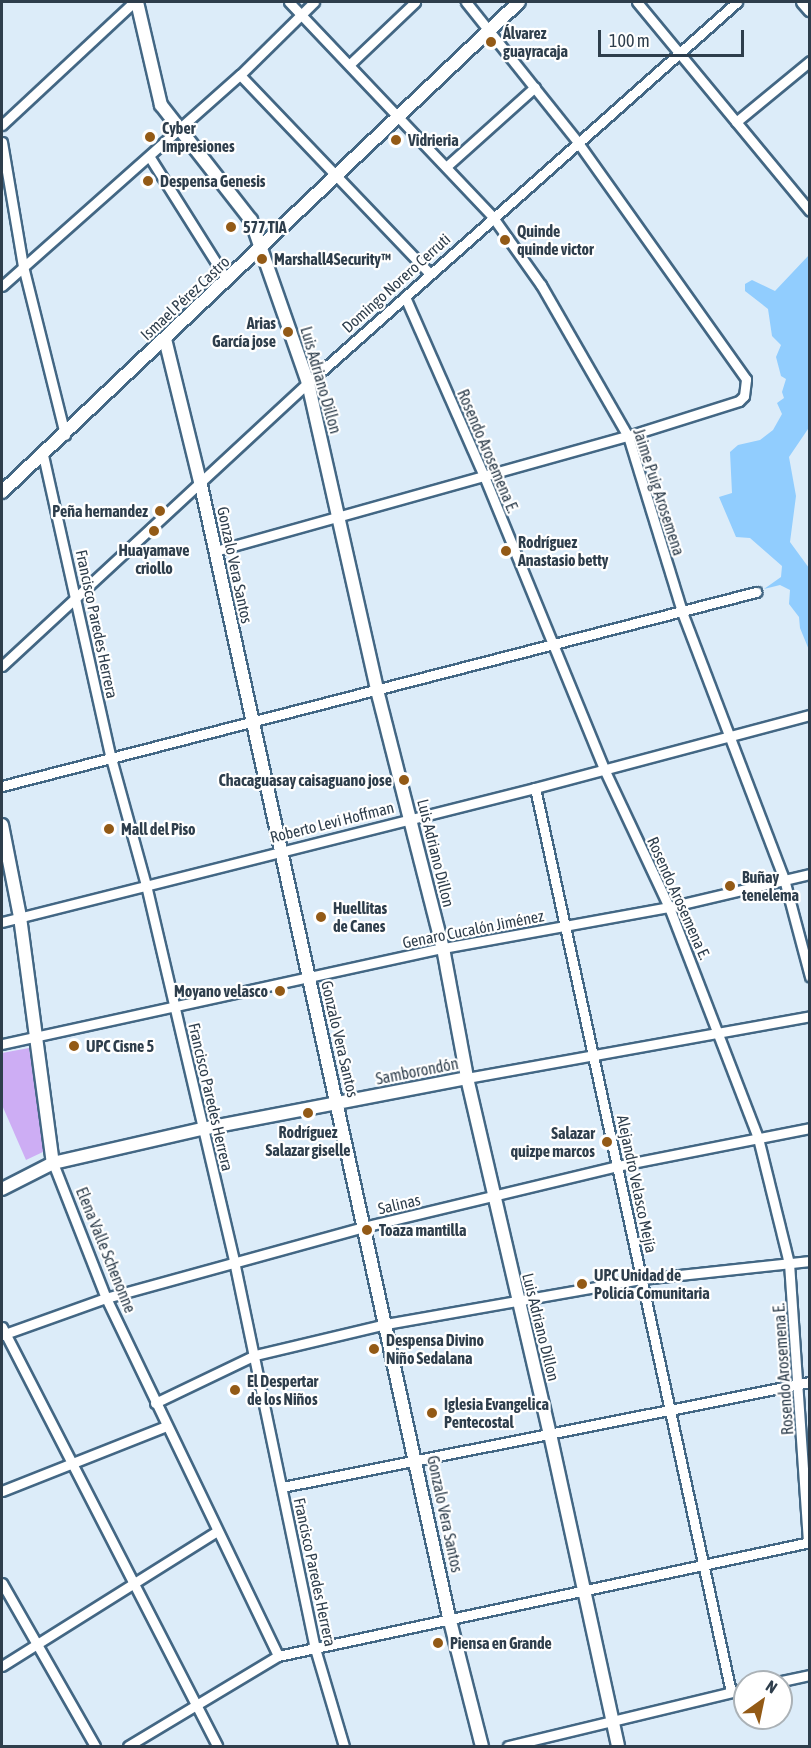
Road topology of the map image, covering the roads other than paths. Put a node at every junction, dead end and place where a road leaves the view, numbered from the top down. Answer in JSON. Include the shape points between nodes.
{"nodes":[{"id":1,"x":135,"y":2,"type":"edge"},
{"id":2,"x":289,"y":2,"type":"edge"},
{"id":3,"x":314,"y":2,"type":"edge"},
{"id":4,"x":415,"y":2,"type":"edge"},
{"id":5,"x":466,"y":2,"type":"edge"},
{"id":6,"x":519,"y":2,"type":"edge"},
{"id":7,"x":637,"y":2,"type":"edge"},
{"id":8,"x":737,"y":2,"type":"edge"},
{"id":9,"x":803,"y":2,"type":"edge"},
{"id":10,"x":810,"y":10,"type":"edge"},
{"id":11,"x":301,"y":14,"type":"junction"},
{"id":12,"x":488,"y":30,"type":"junction"},
{"id":13,"x":679,"y":52,"type":"junction"},
{"id":14,"x":810,"y":61,"type":"edge"},
{"id":15,"x":350,"y":64,"type":"junction"},
{"id":16,"x":240,"y":75,"type":"junction"},
{"id":17,"x":535,"y":87,"type":"junction"},
{"id":18,"x":401,"y":116,"type":"junction"},
{"id":19,"x":736,"y":122,"type":"junction"},
{"id":20,"x":2,"y":125,"type":"edge"},
{"id":21,"x":179,"y":129,"type":"junction"},
{"id":22,"x":576,"y":141,"type":"junction"},
{"id":23,"x":2,"y":142,"type":"edge"},
{"id":24,"x":149,"y":156,"type":"junction"},
{"id":25,"x":447,"y":166,"type":"junction"},
{"id":26,"x":336,"y":177,"type":"junction"},
{"id":27,"x":810,"y":211,"type":"edge"},
{"id":28,"x":492,"y":216,"type":"junction"},
{"id":29,"x":263,"y":247,"type":"junction"},
{"id":30,"x":23,"y":266,"type":"junction"},
{"id":31,"x":429,"y":273,"type":"junction"},
{"id":32,"x":227,"y":280,"type":"junction"},
{"id":33,"x":2,"y":286,"type":"edge"},
{"id":34,"x":405,"y":297,"type":"junction"},
{"id":35,"x":165,"y":339,"type":"junction"},
{"id":36,"x":308,"y":383,"type":"junction"},
{"id":37,"x":65,"y":435,"type":"junction"},
{"id":38,"x":628,"y":436,"type":"junction"},
{"id":39,"x":43,"y":455,"type":"junction"},
{"id":40,"x":484,"y":476,"type":"junction"},
{"id":41,"x":200,"y":481,"type":"junction"},
{"id":42,"x":2,"y":492,"type":"edge"},
{"id":43,"x":340,"y":516,"type":"junction"},
{"id":44,"x":215,"y":551,"type":"junction"},
{"id":45,"x":756,"y":591,"type":"dead end"},
{"id":46,"x":77,"y":598,"type":"junction"},
{"id":47,"x":682,"y":612,"type":"junction"},
{"id":48,"x":552,"y":645,"type":"junction"},
{"id":49,"x":2,"y":666,"type":"edge"},
{"id":50,"x":377,"y":690,"type":"junction"},
{"id":51,"x":810,"y":715,"type":"edge"},
{"id":52,"x":250,"y":723,"type":"junction"},
{"id":53,"x":728,"y":735,"type":"junction"},
{"id":54,"x":111,"y":758,"type":"junction"},
{"id":55,"x":604,"y":769,"type":"junction"},
{"id":56,"x":2,"y":786,"type":"edge"},
{"id":57,"x":536,"y":788,"type":"junction"},
{"id":58,"x":410,"y":818,"type":"junction"},
{"id":59,"x":2,"y":825,"type":"edge"},
{"id":60,"x":282,"y":850,"type":"junction"},
{"id":61,"x":810,"y":874,"type":"edge"},
{"id":62,"x":784,"y":879,"type":"junction"},
{"id":63,"x":146,"y":885,"type":"junction"},
{"id":64,"x":669,"y":907,"type":"junction"},
{"id":65,"x":20,"y":917,"type":"junction"},
{"id":66,"x":2,"y":922,"type":"edge"},
{"id":67,"x":567,"y":926,"type":"junction"},
{"id":68,"x":442,"y":948,"type":"junction"},
{"id":69,"x":810,"y":977,"type":"edge"},
{"id":70,"x":310,"y":979,"type":"junction"},
{"id":71,"x":174,"y":1004,"type":"junction"},
{"id":72,"x":810,"y":1016,"type":"edge"},
{"id":73,"x":719,"y":1031,"type":"junction"},
{"id":74,"x":36,"y":1037,"type":"junction"},
{"id":75,"x":2,"y":1044,"type":"edge"},
{"id":76,"x":594,"y":1057,"type":"junction"},
{"id":77,"x":466,"y":1078,"type":"junction"},
{"id":78,"x":338,"y":1104,"type":"junction"},
{"id":79,"x":810,"y":1128,"type":"edge"},
{"id":80,"x":202,"y":1129,"type":"junction"},
{"id":81,"x":758,"y":1138,"type":"junction"},
{"id":82,"x":53,"y":1163,"type":"junction"},
{"id":83,"x":617,"y":1166,"type":"junction"},
{"id":84,"x":2,"y":1190,"type":"edge"},
{"id":85,"x":493,"y":1197,"type":"junction"},
{"id":86,"x":363,"y":1227,"type":"junction"},
{"id":87,"x":234,"y":1261,"type":"junction"},
{"id":88,"x":810,"y":1261,"type":"edge"},
{"id":89,"x":789,"y":1263,"type":"junction"},
{"id":90,"x":642,"y":1279,"type":"junction"},
{"id":91,"x":106,"y":1298,"type":"junction"},
{"id":92,"x":518,"y":1301,"type":"junction"},
{"id":93,"x":386,"y":1324,"type":"junction"},
{"id":94,"x":3,"y":1332,"type":"edge"},
{"id":95,"x":255,"y":1355,"type":"junction"},
{"id":96,"x":805,"y":1383,"type":"edge"},
{"id":97,"x":155,"y":1403,"type":"junction"},
{"id":98,"x":669,"y":1410,"type":"junction"},
{"id":99,"x":166,"y":1426,"type":"junction"},
{"id":100,"x":550,"y":1434,"type":"junction"},
{"id":101,"x":417,"y":1460,"type":"junction"},
{"id":102,"x":72,"y":1464,"type":"junction"},
{"id":103,"x":282,"y":1487,"type":"junction"},
{"id":104,"x":2,"y":1491,"type":"edge"},
{"id":105,"x":217,"y":1531,"type":"junction"},
{"id":106,"x":809,"y":1542,"type":"edge"},
{"id":107,"x":702,"y":1565,"type":"junction"},
{"id":108,"x":2,"y":1583,"type":"edge"},
{"id":109,"x":132,"y":1586,"type":"junction"},
{"id":110,"x":586,"y":1590,"type":"junction"},
{"id":111,"x":449,"y":1617,"type":"junction"},
{"id":112,"x":38,"y":1643,"type":"junction"},
{"id":113,"x":314,"y":1645,"type":"junction"},
{"id":114,"x":279,"y":1656,"type":"junction"},
{"id":115,"x":2,"y":1666,"type":"edge"},
{"id":116,"x":810,"y":1675,"type":"edge"},
{"id":117,"x":793,"y":1679,"type":"edge"},
{"id":118,"x":731,"y":1692,"type":"joint"},
{"id":119,"x":197,"y":1704,"type":"junction"},
{"id":120,"x":611,"y":1718,"type":"junction"},
{"id":121,"x":95,"y":1746,"type":"edge"},
{"id":122,"x":128,"y":1746,"type":"edge"},
{"id":123,"x":217,"y":1746,"type":"edge"},
{"id":124,"x":344,"y":1746,"type":"edge"},
{"id":125,"x":482,"y":1746,"type":"edge"},
{"id":126,"x":508,"y":1746,"type":"edge"},
{"id":127,"x":618,"y":1746,"type":"edge"}],
"edges":[{"from":1,"to":20,"type":"street"},
{"from":1,"to":21,"type":"street","name":"Luis Adriano Dillon","via":[[161,105]]},
{"from":2,"to":11,"type":"street","name":"Jaime Puig Arosemena"},
{"from":3,"to":11,"type":"street"},
{"from":4,"to":15,"type":"street"},
{"from":5,"to":12,"type":"street"},
{"from":6,"to":12,"type":"street","name":"Ismael Pérez Castro"},
{"from":7,"to":13,"type":"street"},
{"from":8,"to":13,"type":"street","name":"Domingo Norero Cerruti"},
{"from":9,"to":10,"type":"street"},
{"from":11,"to":15,"type":"street","name":"Jaime Puig Arosemena"},
{"from":11,"to":16,"type":"street"},
{"from":12,"to":17,"type":"street"},
{"from":12,"to":18,"type":"street","name":"Ismael Pérez Castro"},
{"from":13,"to":19,"type":"street"},
{"from":13,"to":22,"type":"street","name":"Domingo Norero Cerruti"},
{"from":14,"to":19,"type":"street"},
{"from":15,"to":18,"type":"street","name":"Jaime Puig Arosemena"},
{"from":16,"to":21,"type":"street"},
{"from":16,"to":26,"type":"street"},
{"from":17,"to":22,"type":"street"},
{"from":17,"to":25,"type":"street"},
{"from":18,"to":25,"type":"street","name":"Jaime Puig Arosemena"},
{"from":18,"to":26,"type":"street","name":"Ismael Pérez Castro"},
{"from":19,"to":27,"type":"street"},
{"from":21,"to":24,"type":"street"},
{"from":21,"to":29,"type":"street","name":"Luis Adriano Dillon","via":[[227,186],[251,220]]},
{"from":22,"to":28,"type":"street","name":"Domingo Norero Cerruti"},
{"from":22,"to":38,"type":"street","via":[[746,379],[747,388],[739,401]]},
{"from":23,"to":30,"type":"street"},
{"from":24,"to":30,"type":"street"},
{"from":24,"to":32,"type":"street"},
{"from":25,"to":28,"type":"street","name":"Jaime Puig Arosemena"},
{"from":26,"to":29,"type":"street","name":"Ismael Pérez Castro"},
{"from":26,"to":31,"type":"street"},
{"from":28,"to":31,"type":"street","name":"Domingo Norero Cerruti"},
{"from":28,"to":38,"type":"street","name":"Jaime Puig Arosemena","via":[[541,285]]},
{"from":29,"to":32,"type":"street","name":"Ismael Pérez Castro"},
{"from":29,"to":36,"type":"street","name":"Luis Adriano Dillon"},
{"from":30,"to":33,"type":"street"},
{"from":30,"to":37,"type":"street"},
{"from":31,"to":34,"type":"street","name":"Domingo Norero Cerruti"},
{"from":32,"to":35,"type":"street","name":"Ismael Pérez Castro"},
{"from":34,"to":36,"type":"street","name":"Domingo Norero Cerruti"},
{"from":34,"to":40,"type":"street","name":"Rosendo Arosemena E."},
{"from":35,"to":37,"type":"street","name":"Ismael Pérez Castro"},
{"from":35,"to":41,"type":"street","name":"Gonzalo Vera Santos"},
{"from":36,"to":41,"type":"street","name":"Domingo Norero Cerruti"},
{"from":36,"to":43,"type":"street","name":"Luis Adriano Dillon"},
{"from":37,"to":39,"type":"street","name":"Ismael Pérez Castro"},
{"from":38,"to":40,"type":"street"},
{"from":38,"to":47,"type":"street","name":"Jaime Puig Arosemena"},
{"from":39,"to":42,"type":"street","name":"Ismael Pérez Castro"},
{"from":39,"to":46,"type":"street","name":"Francisco Paredes Herrera"},
{"from":40,"to":43,"type":"street"},
{"from":40,"to":48,"type":"street","name":"Rosendo Arosemena E."},
{"from":41,"to":44,"type":"street","name":"Gonzalo Vera Santos"},
{"from":41,"to":46,"type":"street","name":"Domingo Norero Cerruti"},
{"from":43,"to":44,"type":"street"},
{"from":43,"to":50,"type":"street","name":"Luis Adriano Dillon"},
{"from":44,"to":52,"type":"street","name":"Gonzalo Vera Santos"},
{"from":45,"to":47,"type":"street"},
{"from":46,"to":49,"type":"street","name":"Domingo Norero Cerruti"},
{"from":46,"to":54,"type":"street","name":"Francisco Paredes Herrera"},
{"from":47,"to":48,"type":"street"},
{"from":47,"to":53,"type":"street","name":"Jaime Puig Arosemena"},
{"from":48,"to":50,"type":"street"},
{"from":48,"to":55,"type":"street","name":"Rosendo Arosemena E."},
{"from":50,"to":52,"type":"street"},
{"from":50,"to":58,"type":"street","name":"Luis Adriano Dillon"},
{"from":51,"to":53,"type":"street","name":"Roberto Levi Hoffman"},
{"from":52,"to":54,"type":"street"},
{"from":52,"to":60,"type":"street","name":"Gonzalo Vera Santos"},
{"from":53,"to":55,"type":"street","name":"Roberto Levi Hoffman"},
{"from":53,"to":62,"type":"street","name":"Jaime Puig Arosemena"},
{"from":54,"to":56,"type":"street"},
{"from":54,"to":63,"type":"street","name":"Francisco Paredes Herrera"},
{"from":55,"to":57,"type":"street","name":"Roberto Levi Hoffman"},
{"from":55,"to":64,"type":"street","name":"Rosendo Arosemena E."},
{"from":57,"to":58,"type":"street","name":"Roberto Levi Hoffman"},
{"from":57,"to":67,"type":"street","name":"Alejandro Velasco Mejía"},
{"from":58,"to":60,"type":"street","name":"Roberto Levi Hoffman"},
{"from":58,"to":68,"type":"street","name":"Luis Adriano Dillon"},
{"from":59,"to":65,"type":"street","name":"Elena Valle Schenonne"},
{"from":60,"to":63,"type":"street","name":"Roberto Levi Hoffman"},
{"from":60,"to":70,"type":"street","name":"Gonzalo Vera Santos"},
{"from":61,"to":62,"type":"street","name":"Genaro Cucalón Jiménez"},
{"from":62,"to":64,"type":"street","name":"Genaro Cucalón Jiménez"},
{"from":62,"to":69,"type":"street","name":"Jaime Puig Arosemena"},
{"from":63,"to":65,"type":"street","name":"Roberto Levi Hoffman"},
{"from":63,"to":71,"type":"street","name":"Francisco Paredes Herrera"},
{"from":64,"to":67,"type":"street","name":"Genaro Cucalón Jiménez"},
{"from":64,"to":73,"type":"street","name":"Rosendo Arosemena E."},
{"from":65,"to":66,"type":"street","name":"Roberto Levi Hoffman"},
{"from":65,"to":74,"type":"street","name":"Elena Valle Schenonne"},
{"from":67,"to":68,"type":"street","name":"Genaro Cucalón Jiménez"},
{"from":67,"to":76,"type":"street","name":"Alejandro Velasco Mejía"},
{"from":68,"to":70,"type":"street","name":"Genaro Cucalón Jiménez"},
{"from":68,"to":77,"type":"street","name":"Luis Adriano Dillon"},
{"from":70,"to":71,"type":"street","name":"Genaro Cucalón Jiménez"},
{"from":70,"to":78,"type":"street","name":"Gonzalo Vera Santos"},
{"from":71,"to":74,"type":"street","name":"Genaro Cucalón Jiménez"},
{"from":71,"to":80,"type":"street","name":"Francisco Paredes Herrera"},
{"from":72,"to":73,"type":"street","name":"Samborondón"},
{"from":73,"to":76,"type":"street","name":"Samborondón"},
{"from":73,"to":81,"type":"street","name":"Rosendo Arosemena E."},
{"from":74,"to":75,"type":"street","name":"Genaro Cucalón Jiménez"},
{"from":74,"to":82,"type":"street","name":"Elena Valle Schenonne"},
{"from":76,"to":77,"type":"street","name":"Samborondón"},
{"from":76,"to":83,"type":"street","name":"Alejandro Velasco Mejía"},
{"from":77,"to":78,"type":"street","name":"Samborondón"},
{"from":77,"to":85,"type":"street","name":"Luis Adriano Dillon"},
{"from":78,"to":80,"type":"street","name":"Samborondón"},
{"from":78,"to":86,"type":"street","name":"Gonzalo Vera Santos"},
{"from":79,"to":81,"type":"street","name":"Salinas"},
{"from":80,"to":82,"type":"street","name":"Samborondón"},
{"from":80,"to":87,"type":"street","name":"Francisco Paredes Herrera"},
{"from":81,"to":83,"type":"street","name":"Salinas"},
{"from":81,"to":89,"type":"street","name":"Rosendo Arosemena E."},
{"from":82,"to":84,"type":"street","name":"Samborondón"},
{"from":82,"to":91,"type":"street","name":"Elena Valle Schenonne"},
{"from":83,"to":85,"type":"street","name":"Salinas"},
{"from":83,"to":90,"type":"street","name":"Alejandro Velasco Mejía"},
{"from":85,"to":86,"type":"street","name":"Salinas"},
{"from":85,"to":92,"type":"street","name":"Luis Adriano Dillon"},
{"from":86,"to":87,"type":"street","name":"Salinas"},
{"from":86,"to":93,"type":"street","name":"Gonzalo Vera Santos"},
{"from":87,"to":91,"type":"street","name":"Salinas"},
{"from":87,"to":95,"type":"street","name":"Francisco Paredes Herrera"},
{"from":88,"to":89,"type":"street"},
{"from":89,"to":90,"type":"street"},
{"from":89,"to":96,"type":"street","name":"Rosendo Arosemena E."},
{"from":90,"to":92,"type":"street"},
{"from":90,"to":98,"type":"street","name":"Alejandro Velasco Mejía"},
{"from":91,"to":94,"type":"street","name":"Salinas"},
{"from":91,"to":97,"type":"street","name":"Elena Valle Schenonne"},
{"from":92,"to":93,"type":"street"},
{"from":92,"to":100,"type":"street","name":"Luis Adriano Dillon"},
{"from":93,"to":95,"type":"street"},
{"from":93,"to":101,"type":"street","name":"Gonzalo Vera Santos"},
{"from":94,"to":102,"type":"street"},
{"from":95,"to":97,"type":"street"},
{"from":95,"to":103,"type":"street","name":"Francisco Paredes Herrera"},
{"from":96,"to":98,"type":"street"},
{"from":96,"to":106,"type":"street","name":"Rosendo Arosemena E."},
{"from":97,"to":99,"type":"street","name":"Elena Valle Schenonne"},
{"from":98,"to":100,"type":"street"},
{"from":98,"to":107,"type":"street","name":"Alejandro Velasco Mejía"},
{"from":99,"to":102,"type":"street"},
{"from":99,"to":105,"type":"street","name":"Elena Valle Schenonne"},
{"from":100,"to":101,"type":"street"},
{"from":100,"to":110,"type":"street","name":"Luis Adriano Dillon"},
{"from":101,"to":103,"type":"street"},
{"from":101,"to":111,"type":"street","name":"Gonzalo Vera Santos"},
{"from":102,"to":104,"type":"street"},
{"from":102,"to":109,"type":"street"},
{"from":103,"to":113,"type":"street","name":"Francisco Paredes Herrera"},
{"from":105,"to":109,"type":"street"},
{"from":105,"to":114,"type":"street","name":"Elena Valle Schenonne"},
{"from":106,"to":107,"type":"street"},
{"from":107,"to":110,"type":"street"},
{"from":107,"to":118,"type":"street","name":"Alejandro Velasco Mejía"},
{"from":108,"to":112,"type":"street"},
{"from":109,"to":112,"type":"street"},
{"from":109,"to":119,"type":"street"},
{"from":110,"to":111,"type":"street"},
{"from":110,"to":120,"type":"street","name":"Luis Adriano Dillon"},
{"from":111,"to":113,"type":"street"},
{"from":111,"to":125,"type":"street","name":"Gonzalo Vera Santos"},
{"from":112,"to":115,"type":"street"},
{"from":112,"to":121,"type":"street"},
{"from":113,"to":114,"type":"street"},
{"from":113,"to":124,"type":"street","name":"Francisco Paredes Herrera"},
{"from":114,"to":119,"type":"street"},
{"from":116,"to":117,"type":"street"},
{"from":118,"to":120,"type":"street"},
{"from":119,"to":122,"type":"street"},
{"from":119,"to":123,"type":"street"},
{"from":120,"to":126,"type":"street"},
{"from":120,"to":127,"type":"street","name":"Luis Adriano Dillon"}]}
